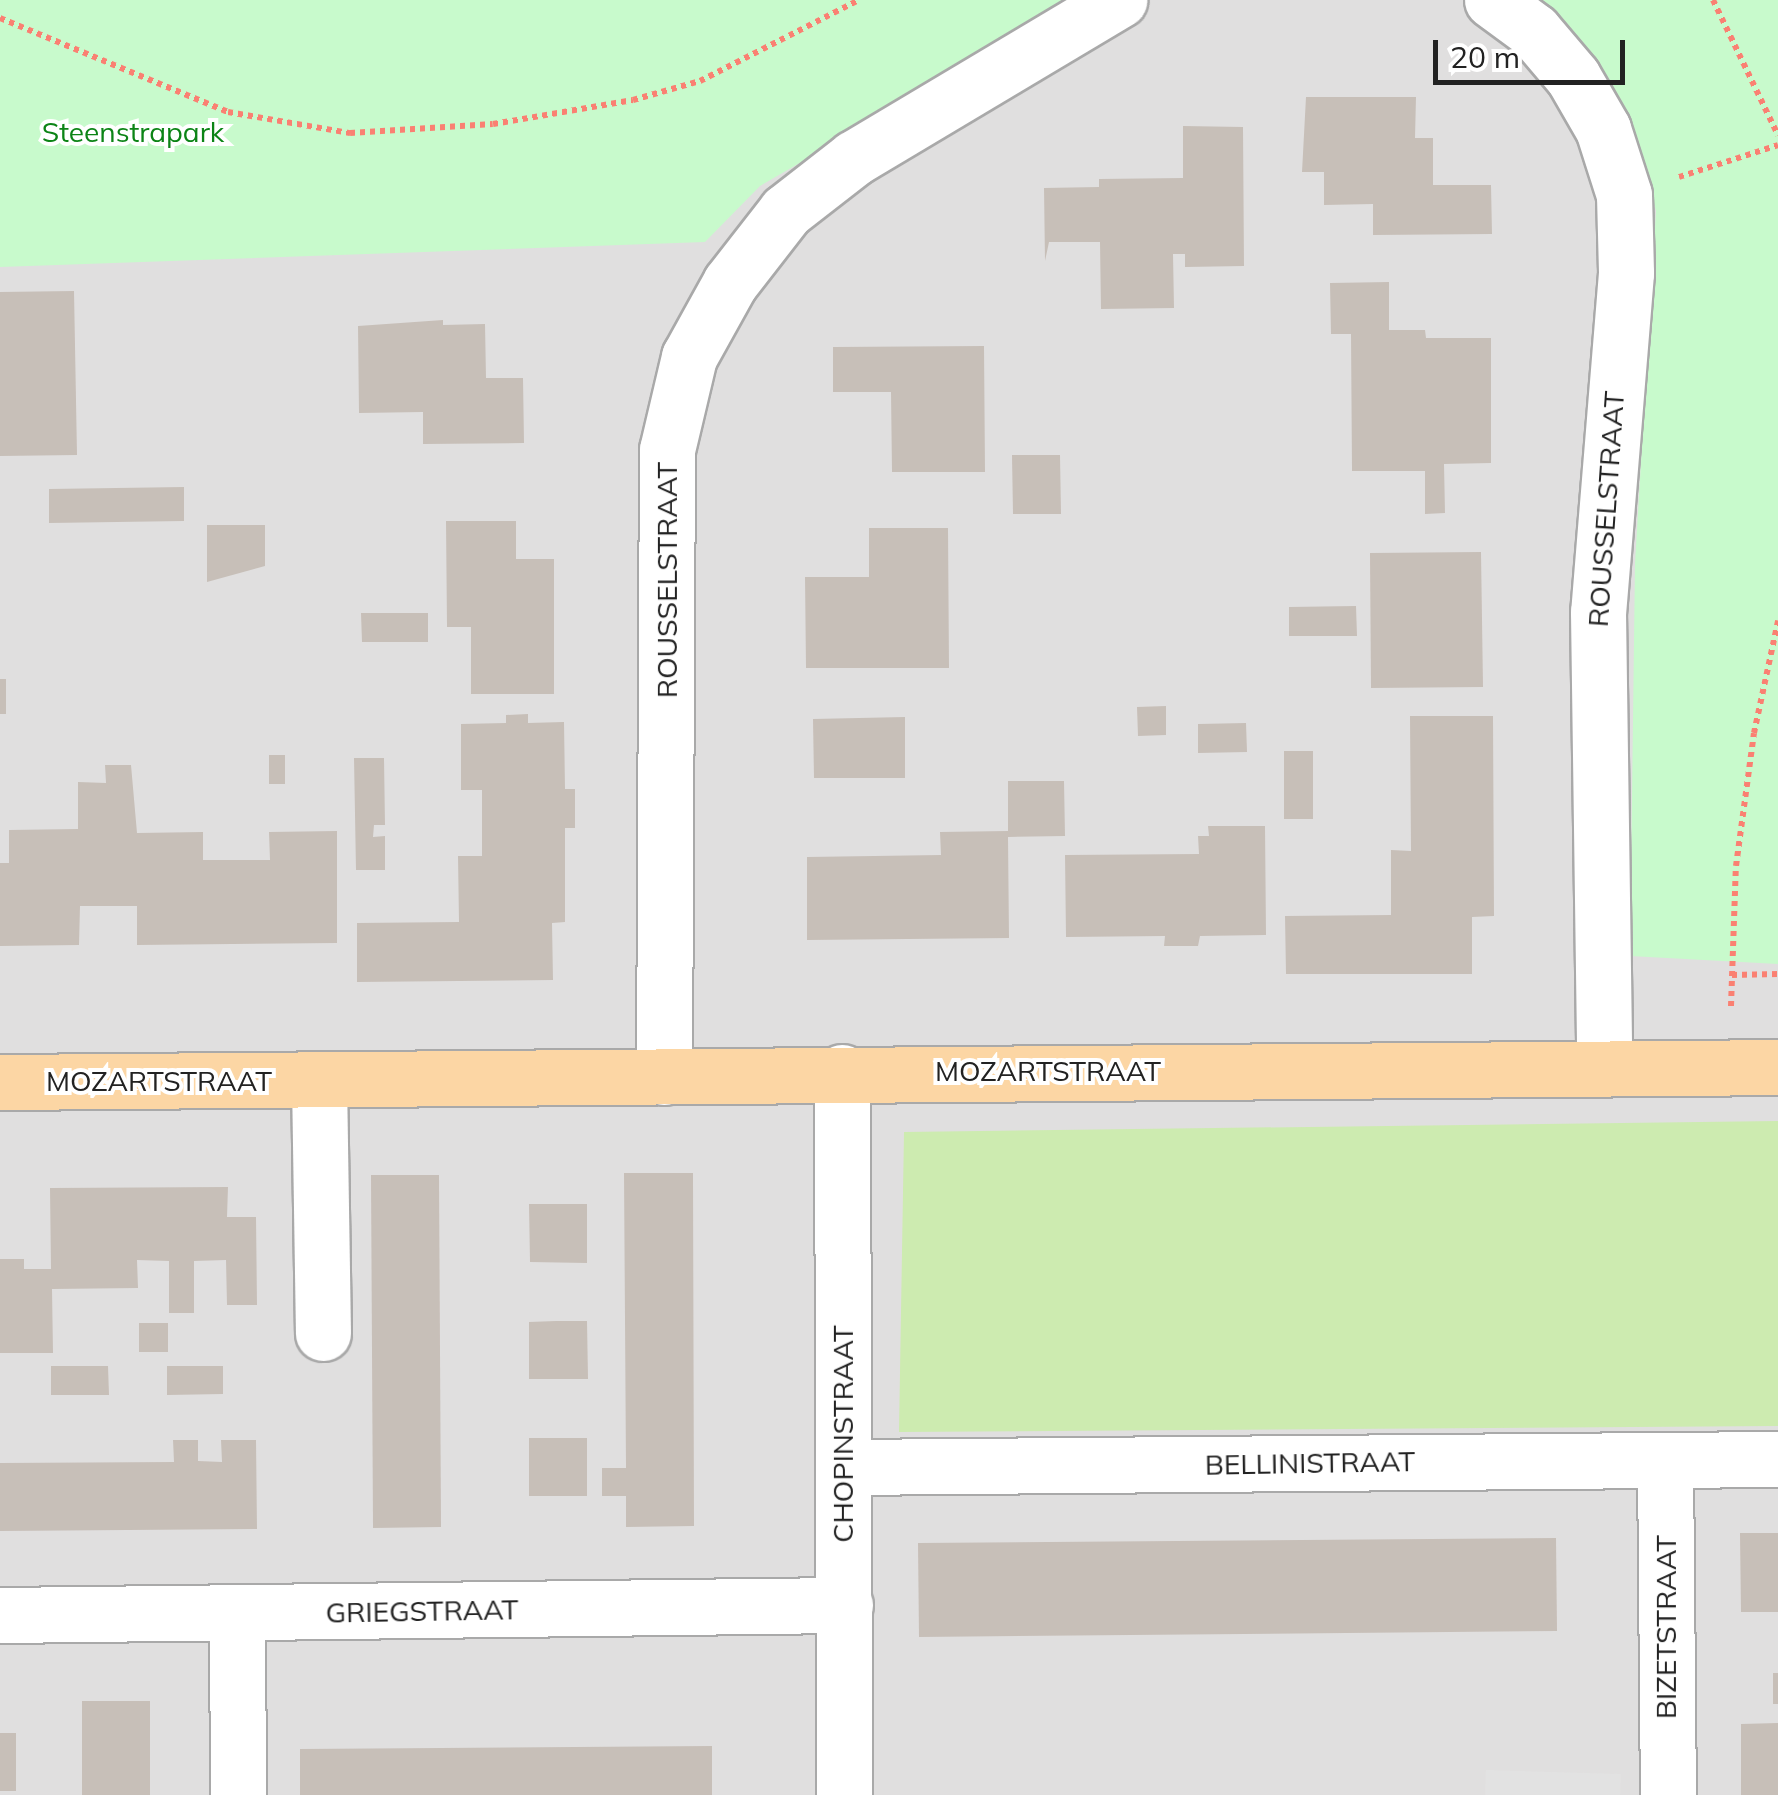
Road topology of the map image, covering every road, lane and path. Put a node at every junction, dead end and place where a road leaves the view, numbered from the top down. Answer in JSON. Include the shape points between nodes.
{"nodes":[{"id":1,"x":860,"y":0,"type":"edge"},
{"id":2,"x":1119,"y":0,"type":"edge"},
{"id":3,"x":1492,"y":0,"type":"edge"},
{"id":4,"x":1713,"y":0,"type":"edge"},
{"id":5,"x":0,"y":18,"type":"edge"},
{"id":6,"x":1778,"y":135,"type":"edge"},
{"id":7,"x":1778,"y":145,"type":"edge"},
{"id":8,"x":1624,"y":196,"type":"junction"},
{"id":9,"x":1778,"y":621,"type":"edge"},
{"id":10,"x":1778,"y":974,"type":"edge"},
{"id":11,"x":1604,"y":1066,"type":"junction"},
{"id":12,"x":1778,"y":1067,"type":"edge"},
{"id":13,"x":842,"y":1072,"type":"junction"},
{"id":14,"x":664,"y":1076,"type":"junction"},
{"id":15,"x":318,"y":1080,"type":"junction"},
{"id":16,"x":0,"y":1082,"type":"edge"},
{"id":17,"x":322,"y":1333,"type":"dead end"},
{"id":18,"x":1778,"y":1459,"type":"edge"},
{"id":19,"x":1665,"y":1460,"type":"junction"},
{"id":20,"x":843,"y":1468,"type":"junction"},
{"id":21,"x":845,"y":1605,"type":"junction"},
{"id":22,"x":236,"y":1612,"type":"junction"},
{"id":23,"x":0,"y":1615,"type":"edge"},
{"id":24,"x":238,"y":1795,"type":"edge"},
{"id":25,"x":844,"y":1795,"type":"edge"},
{"id":26,"x":1668,"y":1795,"type":"edge"}],
"edges":[{"from":1,"to":5,"type":"path","via":[[700,82],[633,100],[493,124],[350,133],[228,112]]},
{"from":2,"to":14,"type":"street","name":"ROUSSELSTRAAT","via":[[854,158],[786,211],[730,283],[689,357],[667,450]]},
{"from":3,"to":8,"type":"street","name":"ROUSSELSTRAAT","via":[[1534,31],[1573,77],[1603,129]]},
{"from":4,"to":6,"type":"path"},
{"from":7,"to":8,"type":"path"},
{"from":8,"to":11,"type":"street","name":"ROUSSELSTRAAT","via":[[1626,273],[1598,612]]},
{"from":9,"to":10,"type":"path","via":[[1751,752],[1732,975]]},
{"from":11,"to":12,"type":"main road","name":"MOZARTSTRAAT"},
{"from":11,"to":13,"type":"main road","name":"MOZARTSTRAAT"},
{"from":13,"to":14,"type":"main road","name":"MOZARTSTRAAT"},
{"from":13,"to":20,"type":"street","name":"CHOPINSTRAAT"},
{"from":14,"to":15,"type":"main road","name":"MOZARTSTRAAT"},
{"from":15,"to":16,"type":"main road","name":"MOZARTSTRAAT"},
{"from":15,"to":17,"type":"street"},
{"from":18,"to":19,"type":"street","name":"BELLINISTRAAT"},
{"from":19,"to":20,"type":"street","name":"BELLINISTRAAT"},
{"from":19,"to":26,"type":"street","name":"BIZETSTRAAT"},
{"from":20,"to":21,"type":"street","name":"CHOPINSTRAAT"},
{"from":21,"to":22,"type":"street","name":"GRIEGSTRAAT"},
{"from":21,"to":25,"type":"street","name":"CHOPINSTRAAT"},
{"from":22,"to":23,"type":"street","name":"GRIEGSTRAAT"},
{"from":22,"to":24,"type":"street"}]}
